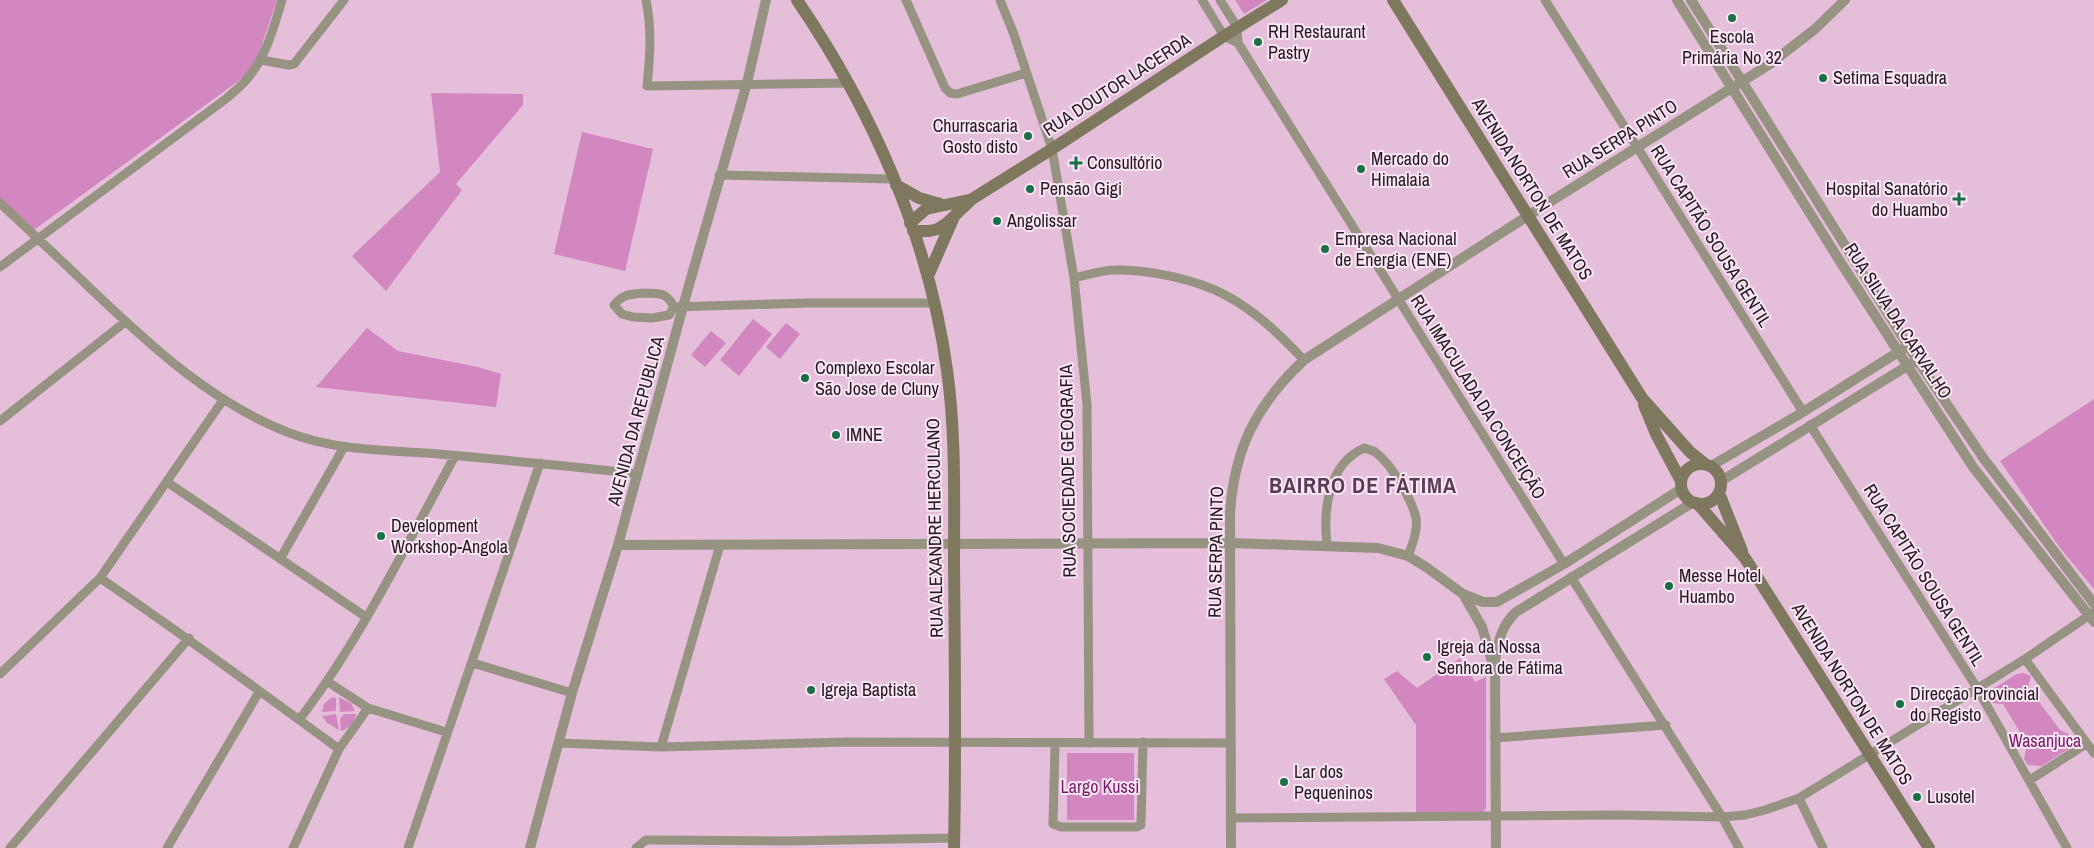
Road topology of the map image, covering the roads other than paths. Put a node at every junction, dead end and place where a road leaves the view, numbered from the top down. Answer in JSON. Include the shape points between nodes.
{"nodes":[{"id":1,"x":282,"y":0,"type":"edge"},
{"id":2,"x":344,"y":0,"type":"edge"},
{"id":3,"x":646,"y":0,"type":"edge"},
{"id":4,"x":766,"y":0,"type":"edge"},
{"id":5,"x":797,"y":0,"type":"edge"},
{"id":6,"x":906,"y":0,"type":"edge"},
{"id":7,"x":1000,"y":0,"type":"edge"},
{"id":8,"x":1202,"y":0,"type":"edge"},
{"id":9,"x":1220,"y":0,"type":"edge"},
{"id":10,"x":1282,"y":0,"type":"edge"},
{"id":11,"x":1393,"y":0,"type":"edge"},
{"id":12,"x":1545,"y":0,"type":"edge"},
{"id":13,"x":1678,"y":0,"type":"edge"},
{"id":14,"x":1690,"y":0,"type":"edge"},
{"id":15,"x":1845,"y":0,"type":"edge"},
{"id":16,"x":1702,"y":18,"type":"junction"},
{"id":17,"x":1692,"y":24,"type":"junction"},
{"id":18,"x":1238,"y":28,"type":"junction"},
{"id":19,"x":1224,"y":36,"type":"junction"},
{"id":20,"x":1238,"y":44,"type":"junction"},
{"id":21,"x":261,"y":60,"type":"junction"},
{"id":22,"x":1026,"y":73,"type":"junction"},
{"id":23,"x":1742,"y":82,"type":"junction"},
{"id":24,"x":848,"y":83,"type":"junction"},
{"id":25,"x":747,"y":84,"type":"junction"},
{"id":26,"x":1732,"y":88,"type":"junction"},
{"id":27,"x":1774,"y":134,"type":"junction"},
{"id":28,"x":1764,"y":140,"type":"junction"},
{"id":29,"x":1637,"y":149,"type":"junction"},
{"id":30,"x":1052,"y":150,"type":"junction"},
{"id":31,"x":719,"y":176,"type":"junction"},
{"id":32,"x":894,"y":182,"type":"junction"},
{"id":33,"x":0,"y":203,"type":"edge"},
{"id":34,"x":1818,"y":203,"type":"junction"},
{"id":35,"x":952,"y":209,"type":"junction"},
{"id":36,"x":1808,"y":209,"type":"junction"},
{"id":37,"x":1529,"y":215,"type":"junction"},
{"id":38,"x":911,"y":227,"type":"junction"},
{"id":39,"x":38,"y":239,"type":"junction"},
{"id":40,"x":0,"y":267,"type":"edge"},
{"id":41,"x":928,"y":276,"type":"junction"},
{"id":42,"x":1074,"y":278,"type":"junction"},
{"id":43,"x":1398,"y":299,"type":"junction"},
{"id":44,"x":934,"y":303,"type":"junction"},
{"id":45,"x":679,"y":307,"type":"junction"},
{"id":46,"x":125,"y":322,"type":"junction"},
{"id":47,"x":1908,"y":346,"type":"junction"},
{"id":48,"x":1898,"y":352,"type":"junction"},
{"id":49,"x":1304,"y":360,"type":"junction"},
{"id":50,"x":1917,"y":360,"type":"junction"},
{"id":51,"x":1907,"y":366,"type":"junction"},
{"id":52,"x":1642,"y":398,"type":"junction"},
{"id":53,"x":223,"y":400,"type":"junction"},
{"id":54,"x":1803,"y":412,"type":"junction"},
{"id":55,"x":0,"y":421,"type":"edge"},
{"id":56,"x":1810,"y":425,"type":"junction"},
{"id":57,"x":344,"y":447,"type":"junction"},
{"id":58,"x":455,"y":456,"type":"junction"},
{"id":59,"x":540,"y":463,"type":"junction"},
{"id":60,"x":1708,"y":465,"type":"junction"},
{"id":61,"x":638,"y":474,"type":"junction"},
{"id":62,"x":167,"y":482,"type":"junction"},
{"id":63,"x":1681,"y":485,"type":"junction"},
{"id":64,"x":1720,"y":487,"type":"junction"},
{"id":65,"x":2012,"y":498,"type":"junction"},
{"id":66,"x":1694,"y":503,"type":"junction"},
{"id":67,"x":2001,"y":505,"type":"junction"},
{"id":68,"x":954,"y":543,"type":"junction"},
{"id":69,"x":1087,"y":543,"type":"junction"},
{"id":70,"x":1230,"y":543,"type":"junction"},
{"id":71,"x":618,"y":545,"type":"junction"},
{"id":72,"x":720,"y":545,"type":"junction"},
{"id":73,"x":1327,"y":546,"type":"junction"},
{"id":74,"x":2053,"y":553,"type":"junction"},
{"id":75,"x":1408,"y":556,"type":"junction"},
{"id":76,"x":1745,"y":558,"type":"junction"},
{"id":77,"x":280,"y":559,"type":"junction"},
{"id":78,"x":2043,"y":559,"type":"junction"},
{"id":79,"x":1564,"y":564,"type":"junction"},
{"id":80,"x":1571,"y":577,"type":"junction"},
{"id":81,"x":100,"y":578,"type":"junction"},
{"id":82,"x":1463,"y":594,"type":"junction"},
{"id":83,"x":2094,"y":604,"type":"edge"},
{"id":84,"x":366,"y":617,"type":"junction"},
{"id":85,"x":2092,"y":617,"type":"edge"},
{"id":86,"x":189,"y":638,"type":"junction"},
{"id":87,"x":2024,"y":660,"type":"junction"},
{"id":88,"x":473,"y":663,"type":"junction"},
{"id":89,"x":1494,"y":672,"type":"junction"},
{"id":90,"x":0,"y":674,"type":"edge"},
{"id":91,"x":328,"y":682,"type":"junction"},
{"id":92,"x":1977,"y":688,"type":"junction"},
{"id":93,"x":259,"y":692,"type":"junction"},
{"id":94,"x":572,"y":693,"type":"junction"},
{"id":95,"x":368,"y":708,"type":"junction"},
{"id":96,"x":299,"y":720,"type":"junction"},
{"id":97,"x":1666,"y":725,"type":"junction"},
{"id":98,"x":446,"y":732,"type":"junction"},
{"id":99,"x":1495,"y":738,"type":"junction"},
{"id":100,"x":956,"y":742,"type":"junction"},
{"id":101,"x":1143,"y":742,"type":"junction"},
{"id":102,"x":558,"y":743,"type":"junction"},
{"id":103,"x":1088,"y":743,"type":"junction"},
{"id":104,"x":1230,"y":743,"type":"junction"},
{"id":105,"x":1055,"y":744,"type":"junction"},
{"id":106,"x":2086,"y":744,"type":"junction"},
{"id":107,"x":661,"y":747,"type":"junction"},
{"id":108,"x":339,"y":749,"type":"junction"},
{"id":109,"x":2094,"y":753,"type":"edge"},
{"id":110,"x":1870,"y":754,"type":"junction"},
{"id":111,"x":2030,"y":780,"type":"junction"},
{"id":112,"x":1799,"y":798,"type":"junction"},
{"id":113,"x":1722,"y":817,"type":"junction"},
{"id":114,"x":1231,"y":818,"type":"junction"},
{"id":115,"x":1496,"y":818,"type":"junction"},
{"id":116,"x":954,"y":843,"type":"edge"},
{"id":117,"x":702,"y":844,"type":"edge"},
{"id":118,"x":784,"y":844,"type":"edge"},
{"id":119,"x":10,"y":848,"type":"edge"},
{"id":120,"x":167,"y":848,"type":"edge"},
{"id":121,"x":293,"y":848,"type":"edge"},
{"id":122,"x":408,"y":848,"type":"edge"},
{"id":123,"x":530,"y":848,"type":"edge"},
{"id":124,"x":636,"y":848,"type":"edge"},
{"id":125,"x":1231,"y":848,"type":"edge"},
{"id":126,"x":1496,"y":848,"type":"edge"},
{"id":127,"x":1738,"y":848,"type":"edge"},
{"id":128,"x":1823,"y":848,"type":"edge"},
{"id":129,"x":1929,"y":848,"type":"edge"},
{"id":130,"x":2067,"y":848,"type":"edge"}],
"edges":[{"from":1,"to":21,"type":"street"},
{"from":2,"to":21,"type":"street","via":[[294,64]]},
{"from":3,"to":25,"type":"street","via":[[650,50],[648,86]]},
{"from":4,"to":25,"type":"street","name":"AVENIDA DA REPUBLICA"},
{"from":5,"to":24,"type":"main road","name":"RUA ALEXANDRE HERCULANO"},
{"from":6,"to":22,"type":"street","via":[[950,93],[957,94]]},
{"from":7,"to":22,"type":"street","name":"RUA SOCIEDADE GEOGRAFIA"},
{"from":8,"to":19,"type":"street","name":"RUA IMACULADA DA CONCEIÇÃO"},
{"from":9,"to":18,"type":"street"},
{"from":10,"to":18,"type":"main road","name":"RUA DOUTOR LACERDA"},
{"from":11,"to":37,"type":"main road","name":"AVENIDA NORTON DE MATOS"},
{"from":12,"to":29,"type":"street","name":"RUA CAPITÃO SOUSA GENTIL"},
{"from":13,"to":17,"type":"street","name":"RUA SILVA DA CARVALHO"},
{"from":14,"to":16,"type":"street","name":"RUA SILVA DA CARVALHO"},
{"from":15,"to":23,"type":"street","name":"RUA SERPA PINTO","via":[[1815,29]]},
{"from":16,"to":17,"type":"street"},
{"from":16,"to":23,"type":"street","name":"RUA SILVA DA CARVALHO"},
{"from":17,"to":26,"type":"street","name":"RUA SILVA DA CARVALHO"},
{"from":18,"to":19,"type":"main road","name":"RUA DOUTOR LACERDA"},
{"from":18,"to":20,"type":"street"},
{"from":19,"to":20,"type":"street","name":"RUA IMACULADA DA CONCEIÇÃO"},
{"from":19,"to":30,"type":"main road","name":"RUA DOUTOR LACERDA"},
{"from":20,"to":43,"type":"street","name":"RUA IMACULADA DA CONCEIÇÃO"},
{"from":21,"to":39,"type":"street","via":[[247,80],[227,98]]},
{"from":22,"to":30,"type":"street","name":"RUA SOCIEDADE GEOGRAFIA"},
{"from":23,"to":26,"type":"street","name":"RUA SERPA PINTO"},
{"from":23,"to":27,"type":"street","name":"RUA SILVA DA CARVALHO"},
{"from":24,"to":25,"type":"street"},
{"from":24,"to":32,"type":"main road","name":"RUA ALEXANDRE HERCULANO"},
{"from":25,"to":31,"type":"street","name":"AVENIDA DA REPUBLICA"},
{"from":26,"to":28,"type":"street","name":"RUA SILVA DA CARVALHO"},
{"from":26,"to":29,"type":"street","name":"RUA SERPA PINTO"},
{"from":27,"to":28,"type":"street"},
{"from":27,"to":34,"type":"street","name":"RUA SILVA DA CARVALHO"},
{"from":28,"to":36,"type":"street","name":"RUA SILVA DA CARVALHO"},
{"from":29,"to":37,"type":"street","name":"RUA SERPA PINTO"},
{"from":29,"to":54,"type":"street","name":"RUA CAPITÃO SOUSA GENTIL"},
{"from":30,"to":35,"type":"main road","name":"RUA DOUTOR LACERDA"},
{"from":30,"to":42,"type":"street","name":"RUA SOCIEDADE GEOGRAFIA"},
{"from":31,"to":32,"type":"street"},
{"from":31,"to":45,"type":"street","name":"AVENIDA DA REPUBLICA"},
{"from":32,"to":35,"type":"main road","via":[[926,201]]},
{"from":32,"to":38,"type":"main road","name":"RUA ALEXANDRE HERCULANO"},
{"from":33,"to":39,"type":"street"},
{"from":34,"to":36,"type":"street"},
{"from":34,"to":47,"type":"street","name":"RUA SILVA DA CARVALHO"},
{"from":35,"to":38,"type":"main road","name":"RUA DOUTOR LACERDA","via":[[926,208]]},
{"from":35,"to":38,"type":"main road","name":"RUA DOUTOR LACERDA","via":[[938,229],[929,231]]},
{"from":35,"to":41,"type":"main road"},
{"from":36,"to":48,"type":"street","name":"RUA SILVA DA CARVALHO"},
{"from":37,"to":43,"type":"street","name":"RUA SERPA PINTO"},
{"from":37,"to":52,"type":"main road","name":"AVENIDA NORTON DE MATOS"},
{"from":38,"to":41,"type":"main road","name":"RUA ALEXANDRE HERCULANO"},
{"from":39,"to":40,"type":"street"},
{"from":39,"to":46,"type":"street"},
{"from":41,"to":44,"type":"main road","name":"RUA ALEXANDRE HERCULANO"},
{"from":42,"to":49,"type":"street","via":[[1114,270],[1147,272],[1213,289],[1273,329]]},
{"from":42,"to":69,"type":"street","name":"RUA SOCIEDADE GEOGRAFIA","via":[[1087,405]]},
{"from":43,"to":49,"type":"street","name":"RUA SERPA PINTO"},
{"from":43,"to":79,"type":"street","name":"RUA IMACULADA DA CONCEIÇÃO"},
{"from":44,"to":45,"type":"street"},
{"from":44,"to":68,"type":"main road","name":"RUA ALEXANDRE HERCULANO","via":[[947,370],[951,413]]},
{"from":45,"to":45,"type":"street","via":[[665,294],[643,293],[621,297],[614,305],[622,314],[652,318],[669,315]]},
{"from":45,"to":61,"type":"street","name":"AVENIDA DA REPUBLICA"},
{"from":46,"to":53,"type":"street","via":[[188,376]]},
{"from":46,"to":55,"type":"street"},
{"from":47,"to":48,"type":"street"},
{"from":47,"to":50,"type":"street","name":"RUA SILVA DA CARVALHO"},
{"from":48,"to":51,"type":"street","name":"RUA SILVA DA CARVALHO"},
{"from":48,"to":54,"type":"street"},
{"from":49,"to":70,"type":"street","name":"RUA SERPA PINTO","via":[[1266,402],[1245,441],[1231,493]]},
{"from":50,"to":51,"type":"street"},
{"from":50,"to":65,"type":"street","name":"RUA SILVA DA CARVALHO"},
{"from":51,"to":56,"type":"street"},
{"from":51,"to":67,"type":"street","name":"RUA SILVA DA CARVALHO"},
{"from":52,"to":60,"type":"main road","name":"AVENIDA NORTON DE MATOS","via":[[1690,452]]},
{"from":52,"to":63,"type":"main road","name":"AVENIDA NORTON DE MATOS"},
{"from":53,"to":57,"type":"street","via":[[288,433]]},
{"from":53,"to":62,"type":"street"},
{"from":54,"to":60,"type":"street"},
{"from":56,"to":64,"type":"street"},
{"from":56,"to":92,"type":"street","name":"RUA CAPITÃO SOUSA GENTIL"},
{"from":57,"to":58,"type":"street"},
{"from":57,"to":77,"type":"street"},
{"from":58,"to":59,"type":"street"},
{"from":58,"to":84,"type":"street"},
{"from":59,"to":61,"type":"street"},
{"from":59,"to":88,"type":"street"},
{"from":60,"to":63,"type":"main road","via":[[1689,467]]},
{"from":60,"to":64,"type":"main road","via":[[1716,470]]},
{"from":61,"to":71,"type":"street","name":"AVENIDA DA REPUBLICA"},
{"from":62,"to":77,"type":"street"},
{"from":62,"to":81,"type":"street"},
{"from":63,"to":66,"type":"main road"},
{"from":63,"to":79,"type":"street"},
{"from":64,"to":66,"type":"main road","via":[[1707,503]]},
{"from":64,"to":76,"type":"main road","name":"AVENIDA NORTON DE MATOS"},
{"from":65,"to":67,"type":"street"},
{"from":65,"to":74,"type":"street","name":"RUA SILVA DA CARVALHO"},
{"from":66,"to":76,"type":"main road","name":"AVENIDA NORTON DE MATOS"},
{"from":66,"to":80,"type":"street"},
{"from":67,"to":78,"type":"street","name":"RUA SILVA DA CARVALHO"},
{"from":68,"to":69,"type":"street"},
{"from":68,"to":72,"type":"street"},
{"from":68,"to":100,"type":"main road","name":"RUA ALEXANDRE HERCULANO"},
{"from":69,"to":70,"type":"street"},
{"from":69,"to":103,"type":"street","name":"RUA SOCIEDADE GEOGRAFIA"},
{"from":70,"to":73,"type":"street"},
{"from":70,"to":104,"type":"street","name":"RUA SERPA PINTO"},
{"from":71,"to":72,"type":"street"},
{"from":71,"to":94,"type":"street","name":"AVENIDA DA REPUBLICA"},
{"from":72,"to":107,"type":"street"},
{"from":73,"to":75,"type":"street","via":[[1378,548]]},
{"from":73,"to":75,"type":"street","via":[[1330,492],[1345,460],[1351,453],[1364,448],[1375,452],[1393,472],[1411,506],[1416,520]]},
{"from":74,"to":78,"type":"street"},
{"from":74,"to":83,"type":"street","name":"RUA SILVA DA CARVALHO"},
{"from":75,"to":82,"type":"street"},
{"from":76,"to":110,"type":"main road","name":"AVENIDA NORTON DE MATOS"},
{"from":77,"to":84,"type":"street"},
{"from":78,"to":85,"type":"street","name":"RUA SILVA DA CARVALHO"},
{"from":79,"to":82,"type":"street","via":[[1497,602],[1483,602]]},
{"from":80,"to":89,"type":"street","via":[[1508,618],[1499,638]]},
{"from":80,"to":97,"type":"street"},
{"from":81,"to":86,"type":"street"},
{"from":81,"to":90,"type":"street"},
{"from":82,"to":89,"type":"street","via":[[1482,627]]},
{"from":84,"to":91,"type":"street"},
{"from":85,"to":87,"type":"street"},
{"from":86,"to":93,"type":"street"},
{"from":86,"to":119,"type":"street"},
{"from":87,"to":92,"type":"street"},
{"from":87,"to":106,"type":"street"},
{"from":88,"to":94,"type":"street"},
{"from":88,"to":98,"type":"street"},
{"from":89,"to":99,"type":"street"},
{"from":91,"to":95,"type":"street"},
{"from":91,"to":96,"type":"street"},
{"from":92,"to":110,"type":"street"},
{"from":92,"to":111,"type":"street","name":"RUA CAPITÃO SOUSA GENTIL"},
{"from":93,"to":96,"type":"street"},
{"from":93,"to":120,"type":"street"},
{"from":94,"to":102,"type":"street","name":"AVENIDA DA REPUBLICA"},
{"from":95,"to":98,"type":"street"},
{"from":95,"to":108,"type":"street"},
{"from":96,"to":108,"type":"street"},
{"from":97,"to":99,"type":"street"},
{"from":97,"to":113,"type":"street"},
{"from":98,"to":122,"type":"street"},
{"from":99,"to":115,"type":"street"},
{"from":100,"to":105,"type":"street"},
{"from":100,"to":107,"type":"street"},
{"from":100,"to":116,"type":"main road","name":"RUA ALEXANDRE HERCULANO"},
{"from":101,"to":103,"type":"street"},
{"from":101,"to":104,"type":"street"},
{"from":101,"to":105,"type":"street","via":[[1141,824],[1136,827],[1060,828],[1053,824]]},
{"from":102,"to":107,"type":"street"},
{"from":102,"to":123,"type":"street","name":"AVENIDA DA REPUBLICA"},
{"from":103,"to":105,"type":"street"},
{"from":104,"to":114,"type":"street","name":"RUA SERPA PINTO"},
{"from":106,"to":109,"type":"street"},
{"from":106,"to":111,"type":"street"},
{"from":108,"to":121,"type":"street"},
{"from":110,"to":112,"type":"street"},
{"from":110,"to":129,"type":"main road","name":"AVENIDA NORTON DE MATOS"},
{"from":111,"to":130,"type":"street","name":"RUA CAPITÃO SOUSA GENTIL"},
{"from":112,"to":113,"type":"street","via":[[1745,815]]},
{"from":112,"to":128,"type":"street"},
{"from":113,"to":115,"type":"street"},
{"from":113,"to":127,"type":"street"},
{"from":114,"to":115,"type":"street"},
{"from":114,"to":125,"type":"street","name":"RUA SERPA PINTO"},
{"from":115,"to":126,"type":"street"},
{"from":116,"to":118,"type":"street"},
{"from":117,"to":118,"type":"street"},
{"from":117,"to":124,"type":"street","via":[[646,840]]}]}
